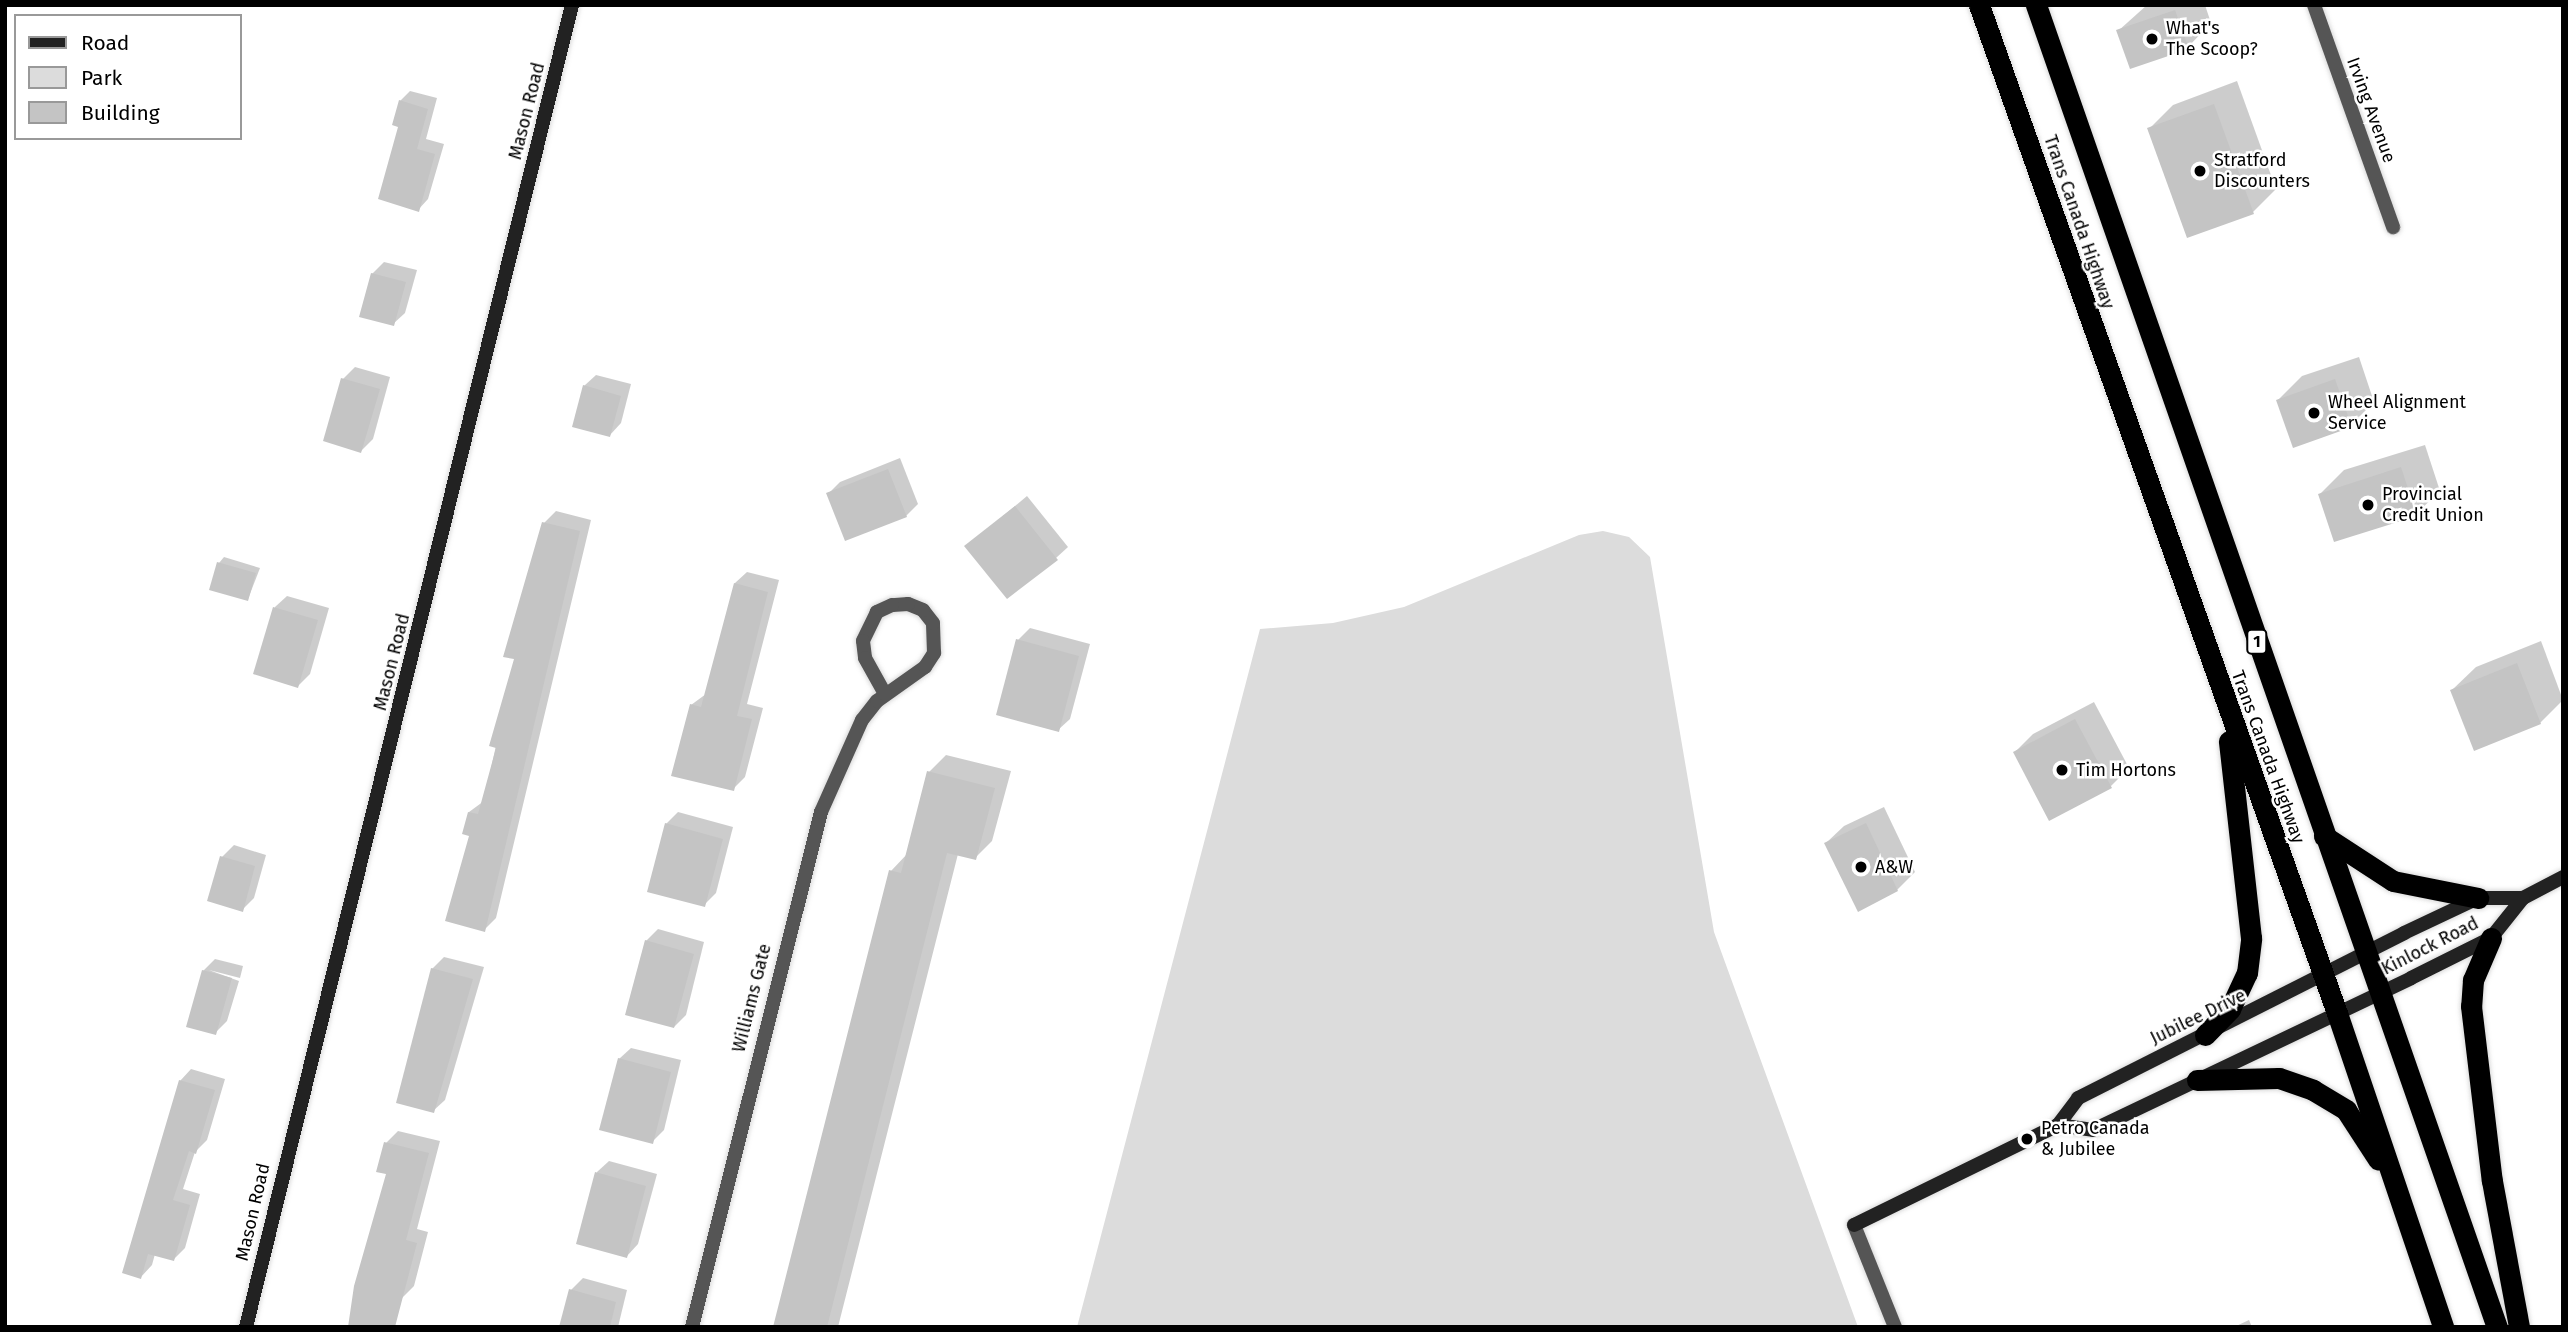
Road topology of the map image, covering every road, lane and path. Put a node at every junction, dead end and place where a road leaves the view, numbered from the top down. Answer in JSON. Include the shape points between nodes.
{"nodes":[{"id":1,"x":572,"y":5,"type":"edge"},
{"id":2,"x":1979,"y":5,"type":"edge"},
{"id":3,"x":2036,"y":5,"type":"edge"},
{"id":4,"x":2314,"y":5,"type":"edge"},
{"id":5,"x":2393,"y":227,"type":"dead end"},
{"id":6,"x":885,"y":694,"type":"junction"},
{"id":7,"x":2225,"y":704,"type":"junction"},
{"id":8,"x":2324,"y":836,"type":"junction"},
{"id":9,"x":2563,"y":877,"type":"edge"},
{"id":10,"x":2478,"y":898,"type":"junction"},
{"id":11,"x":2523,"y":898,"type":"junction"},
{"id":12,"x":2491,"y":938,"type":"junction"},
{"id":13,"x":2365,"y":956,"type":"junction"},
{"id":14,"x":2323,"y":977,"type":"junction"},
{"id":15,"x":2379,"y":993,"type":"junction"},
{"id":16,"x":2337,"y":1013,"type":"junction"},
{"id":17,"x":2206,"y":1035,"type":"junction"},
{"id":18,"x":2197,"y":1080,"type":"junction"},
{"id":19,"x":2058,"y":1125,"type":"junction"},
{"id":20,"x":2395,"y":1185,"type":"junction"},
{"id":21,"x":246,"y":1327,"type":"edge"},
{"id":22,"x":692,"y":1327,"type":"edge"},
{"id":23,"x":1895,"y":1327,"type":"edge"},
{"id":24,"x":2443,"y":1327,"type":"edge"},
{"id":25,"x":2497,"y":1327,"type":"edge"},
{"id":26,"x":2519,"y":1327,"type":"edge"}],
"edges":[{"from":1,"to":21,"type":"street","name":"Mason Road"},
{"from":2,"to":7,"type":"highway","name":"Trans Canada Highway"},
{"from":3,"to":8,"type":"highway","name":"Trans Canada Highway","number":"1"},
{"from":4,"to":5,"type":"street","name":"Irving Avenue"},
{"from":6,"to":6,"type":"street","name":"Williams Gate","via":[[925,667],[934,653],[933,623],[923,610],[908,604],[892,604],[877,612],[863,641],[865,658]]},
{"from":6,"to":22,"type":"street","name":"Williams Gate","via":[[848,746],[809,849]]},
{"from":7,"to":14,"type":"highway","name":"Trans Canada Highway"},
{"from":7,"to":17,"type":"highway","via":[[2251,938],[2247,973],[2230,1009]]},
{"from":8,"to":10,"type":"highway","via":[[2385,878]]},
{"from":8,"to":13,"type":"highway","name":"Trans Canada Highway","number":"1"},
{"from":9,"to":11,"type":"street","name":"Kinlock Road"},
{"from":10,"to":11,"type":"street","name":"Kinlock Road"},
{"from":10,"to":13,"type":"street","name":"Kinlock Road"},
{"from":11,"to":12,"type":"street","name":"Kinlock Road"},
{"from":12,"to":15,"type":"street","name":"Kinlock Road"},
{"from":12,"to":26,"type":"highway","via":[[2473,980],[2471,1006],[2492,1181]]},
{"from":13,"to":14,"type":"street","name":"Jubilee Drive"},
{"from":13,"to":15,"type":"highway","name":"Trans Canada Highway","number":"1"},
{"from":14,"to":16,"type":"highway","name":"Trans Canada Highway"},
{"from":14,"to":17,"type":"street","name":"Jubilee Drive"},
{"from":15,"to":16,"type":"street"},
{"from":15,"to":25,"type":"highway","name":"Trans Canada Highway","number":"1"},
{"from":16,"to":18,"type":"street"},
{"from":16,"to":20,"type":"highway","name":"Trans Canada Highway"},
{"from":17,"to":19,"type":"street","name":"Jubilee Drive","via":[[2078,1098]]},
{"from":18,"to":19,"type":"street","via":[[2093,1130]]},
{"from":18,"to":20,"type":"highway","via":[[2279,1079],[2313,1090],[2346,1110]]},
{"from":19,"to":23,"type":"street","name":"Jubilee Drive","via":[[1854,1225]]},
{"from":20,"to":24,"type":"highway","name":"Trans Canada Highway"}]}
